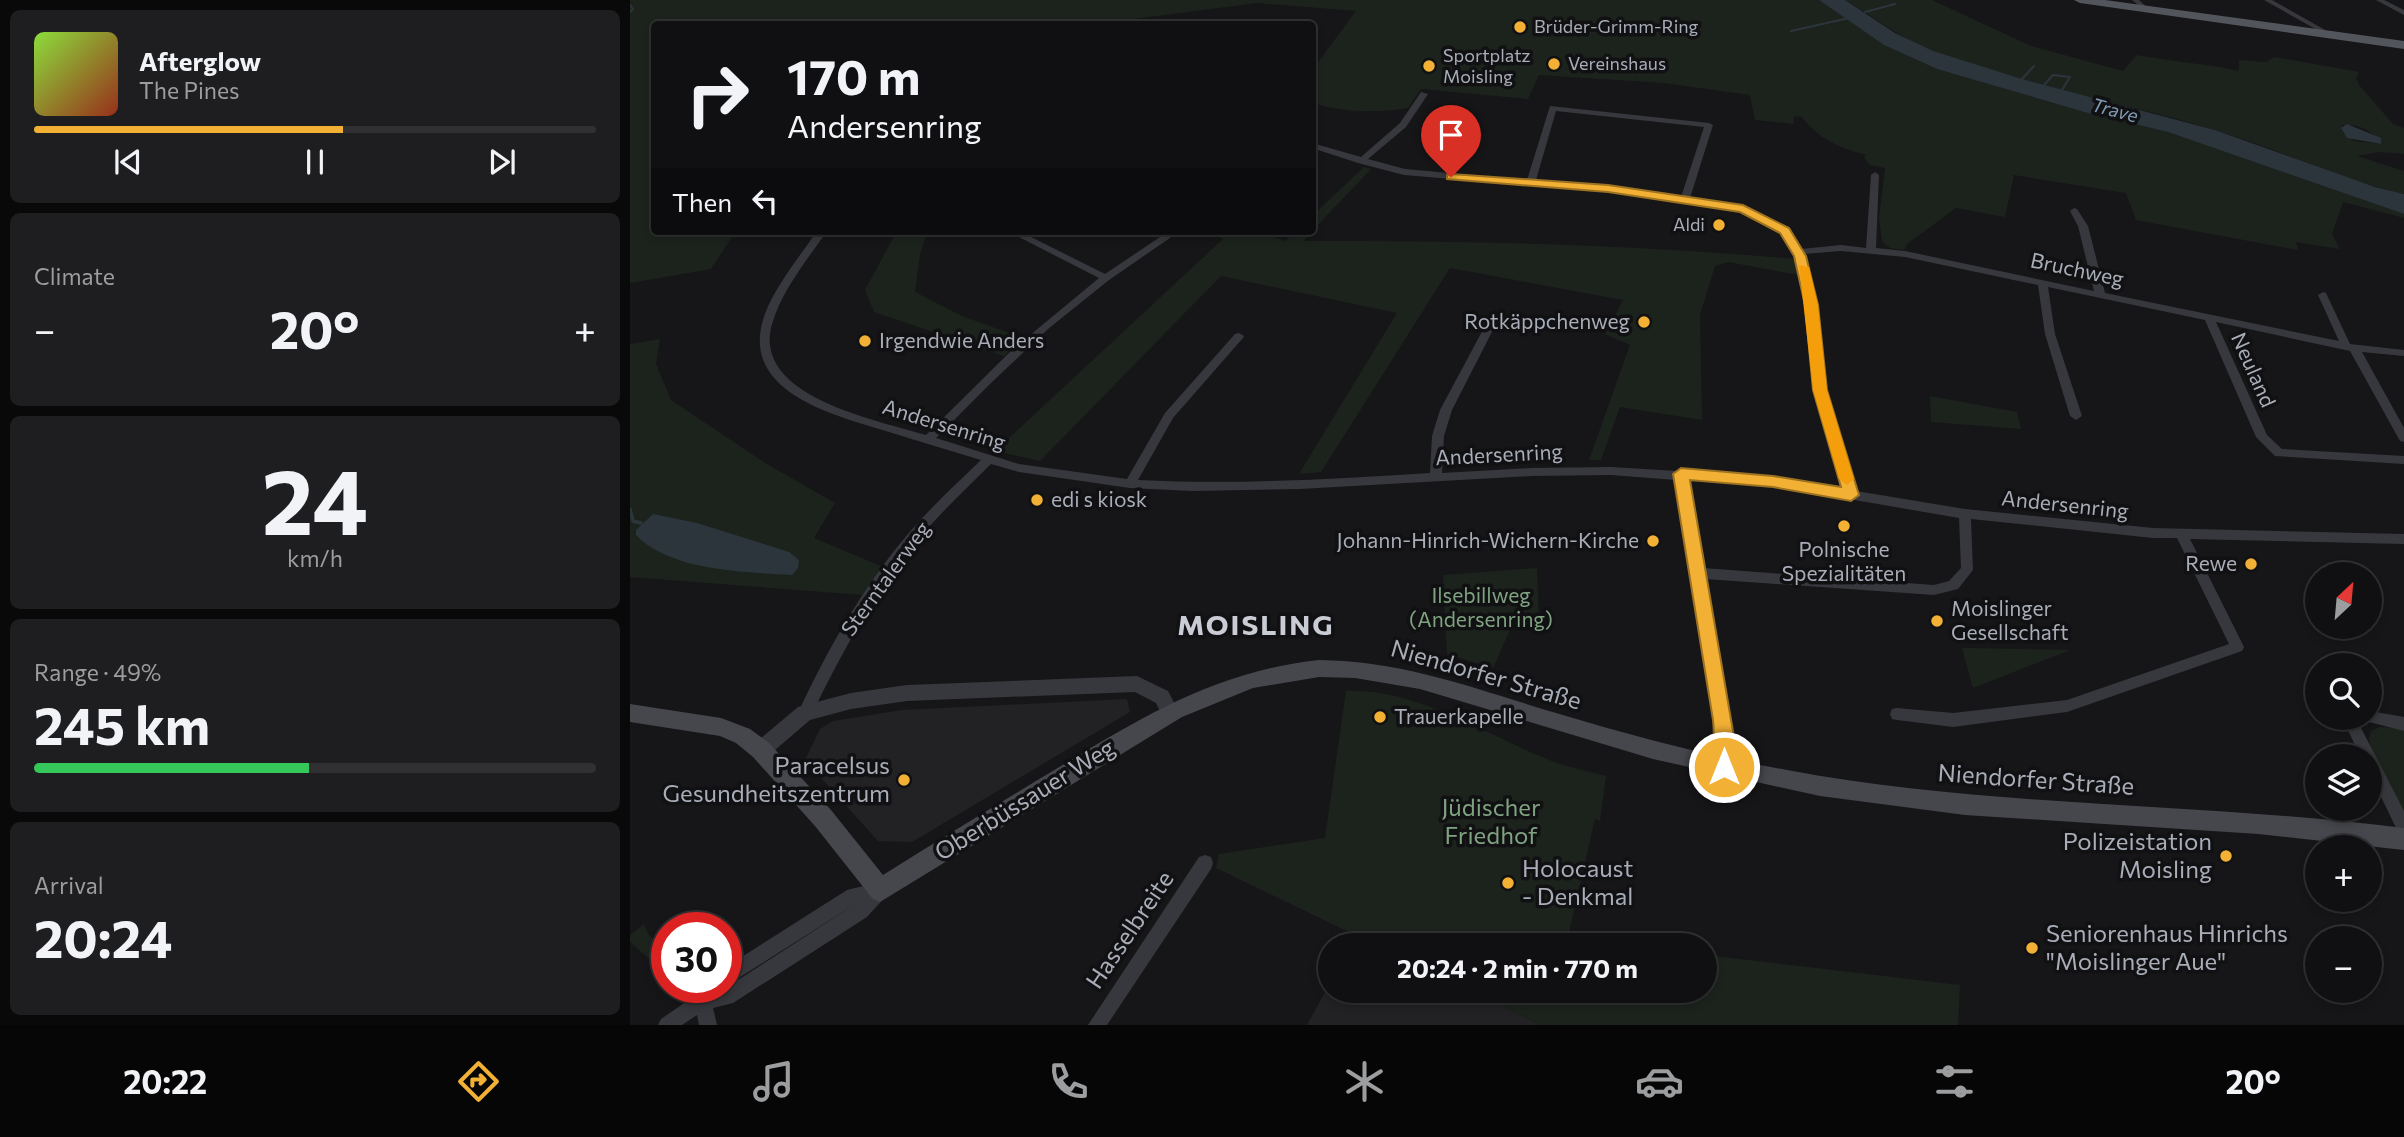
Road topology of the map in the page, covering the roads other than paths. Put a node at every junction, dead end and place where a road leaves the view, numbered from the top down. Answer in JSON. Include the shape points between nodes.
{"nodes":[{"id":1,"x":2080,"y":0,"type":"edge"},
{"id":2,"x":2135,"y":0,"type":"edge"},
{"id":3,"x":2267,"y":0,"type":"edge"},
{"id":4,"x":2379,"y":0,"type":"edge"},
{"id":5,"x":2147,"y":10,"type":"junction"},
{"id":6,"x":2404,"y":13,"type":"edge"},
{"id":7,"x":2330,"y":34,"type":"junction"},
{"id":8,"x":2404,"y":45,"type":"edge"},
{"id":9,"x":1424,"y":94,"type":"dead end"},
{"id":10,"x":1551,"y":113,"type":"joint"},
{"id":11,"x":1709,"y":125,"type":"joint"},
{"id":12,"x":1316,"y":146,"type":"edge"},
{"id":13,"x":1361,"y":161,"type":"junction"},
{"id":14,"x":1875,"y":175,"type":"dead end"},
{"id":15,"x":1531,"y":182,"type":"junction"},
{"id":16,"x":1685,"y":199,"type":"junction"},
{"id":17,"x":2074,"y":211,"type":"dead end"},
{"id":18,"x":819,"y":235,"type":"edge"},
{"id":19,"x":1020,"y":235,"type":"edge"},
{"id":20,"x":1169,"y":235,"type":"edge"},
{"id":21,"x":1871,"y":249,"type":"junction"},
{"id":22,"x":1797,"y":252,"type":"junction"},
{"id":23,"x":1104,"y":277,"type":"junction"},
{"id":24,"x":2042,"y":282,"type":"junction"},
{"id":25,"x":2100,"y":294,"type":"junction"},
{"id":26,"x":2323,"y":296,"type":"dead end"},
{"id":27,"x":2209,"y":317,"type":"junction"},
{"id":28,"x":1491,"y":324,"type":"dead end"},
{"id":29,"x":1239,"y":336,"type":"dead end"},
{"id":30,"x":2350,"y":347,"type":"junction"},
{"id":31,"x":2404,"y":353,"type":"edge"},
{"id":32,"x":2076,"y":416,"type":"dead end"},
{"id":33,"x":2404,"y":438,"type":"edge"},
{"id":34,"x":929,"y":439,"type":"junction"},
{"id":35,"x":988,"y":460,"type":"junction"},
{"id":36,"x":2404,"y":460,"type":"edge"},
{"id":37,"x":1681,"y":474,"type":"junction"},
{"id":38,"x":1436,"y":477,"type":"junction"},
{"id":39,"x":1130,"y":484,"type":"junction"},
{"id":40,"x":1851,"y":495,"type":"junction"},
{"id":41,"x":1965,"y":514,"type":"junction"},
{"id":42,"x":2182,"y":535,"type":"junction"},
{"id":43,"x":2404,"y":539,"type":"edge"},
{"id":44,"x":1700,"y":573,"type":"junction"},
{"id":45,"x":1170,"y":712,"type":"junction"},
{"id":46,"x":630,"y":713,"type":"edge"},
{"id":47,"x":805,"y":713,"type":"junction"},
{"id":48,"x":1897,"y":714,"type":"dead end"},
{"id":49,"x":2382,"y":719,"type":"edge"},
{"id":50,"x":2404,"y":724,"type":"edge"},
{"id":51,"x":761,"y":750,"type":"junction"},
{"id":52,"x":1724,"y":767,"type":"junction"},
{"id":53,"x":2382,"y":783,"type":"edge"},
{"id":54,"x":2404,"y":827,"type":"edge"},
{"id":55,"x":2404,"y":839,"type":"edge"},
{"id":56,"x":1205,"y":863,"type":"dead end"},
{"id":57,"x":880,"y":890,"type":"junction"},
{"id":58,"x":742,"y":967,"type":"edge"},
{"id":59,"x":742,"y":988,"type":"edge"},
{"id":60,"x":696,"y":1003,"type":"edge"},
{"id":61,"x":708,"y":1003,"type":"edge"},
{"id":62,"x":667,"y":1025,"type":"edge"},
{"id":63,"x":708,"y":1025,"type":"edge"},
{"id":64,"x":1097,"y":1025,"type":"edge"}],
"edges":[{"from":1,"to":5,"type":"main road"},
{"from":2,"to":5,"type":"street"},
{"from":3,"to":7,"type":"street"},
{"from":4,"to":6,"type":"street"},
{"from":5,"to":7,"type":"main road"},
{"from":7,"to":8,"type":"main road"},
{"from":9,"to":13,"type":"street","via":[[1403,125]]},
{"from":10,"to":11,"type":"street","via":[[1553,108]]},
{"from":10,"to":15,"type":"street"},
{"from":11,"to":16,"type":"street"},
{"from":12,"to":13,"type":"street"},
{"from":13,"to":15,"type":"street","via":[[1404,172]]},
{"from":14,"to":21,"type":"street"},
{"from":15,"to":16,"type":"street"},
{"from":16,"to":22,"type":"street","via":[[1743,209],[1765,218],[1785,230]]},
{"from":17,"to":25,"type":"street","via":[[2083,226]]},
{"from":18,"to":34,"type":"street","name":"Andersenring","via":[[765,322],[764,348],[776,377],[795,394],[825,408]]},
{"from":19,"to":23,"type":"street"},
{"from":20,"to":23,"type":"street"},
{"from":21,"to":22,"type":"street","name":"Bruchweg"},
{"from":21,"to":24,"type":"street","name":"Bruchweg"},
{"from":22,"to":40,"type":"street","via":[[1811,305],[1820,390]]},
{"from":23,"to":34,"type":"street","via":[[1027,340]]},
{"from":24,"to":25,"type":"street","name":"Bruchweg"},
{"from":24,"to":32,"type":"street","via":[[2050,334]]},
{"from":25,"to":27,"type":"street","name":"Bruchweg"},
{"from":26,"to":30,"type":"street"},
{"from":27,"to":30,"type":"street","name":"Bruchweg"},
{"from":27,"to":36,"type":"street","name":"Neuland","via":[[2262,438],[2278,453]]},
{"from":28,"to":38,"type":"street","via":[[1446,410],[1438,436]]},
{"from":29,"to":39,"type":"street","via":[[1169,416]]},
{"from":30,"to":31,"type":"street","name":"Bruchweg"},
{"from":30,"to":33,"type":"street"},
{"from":34,"to":35,"type":"street","name":"Andersenring"},
{"from":35,"to":39,"type":"street","name":"Andersenring"},
{"from":35,"to":47,"type":"street","name":"Sterntalerweg","via":[[930,517],[890,570],[835,652]]},
{"from":37,"to":38,"type":"street","name":"Andersenring","via":[[1565,471]]},
{"from":37,"to":40,"type":"street","name":"Andersenring"},
{"from":37,"to":44,"type":"street"},
{"from":38,"to":39,"type":"street","name":"Andersenring","via":[[1300,485]]},
{"from":40,"to":41,"type":"street","name":"Andersenring"},
{"from":41,"to":42,"type":"street","name":"Andersenring"},
{"from":41,"to":44,"type":"street","via":[[1967,570],[1952,585],[1934,590]]},
{"from":42,"to":43,"type":"street","name":"Andersenring"},
{"from":42,"to":48,"type":"street","via":[[2237,647],[2067,706],[1953,720]]},
{"from":44,"to":52,"type":"street","via":[[1726,743]]},
{"from":45,"to":47,"type":"street","via":[[1162,697],[1146,686],[1109,683],[907,693]]},
{"from":45,"to":52,"type":"main road","name":"Niendorfer Straße","via":[[1277,674],[1329,667],[1374,669],[1618,741]]},
{"from":45,"to":57,"type":"main road","name":"Oberbüssauer Weg"},
{"from":46,"to":51,"type":"main road","via":[[721,727]]},
{"from":47,"to":51,"type":"street"},
{"from":49,"to":50,"type":"street"},
{"from":51,"to":57,"type":"main road"},
{"from":52,"to":55,"type":"main road","name":"Niendorfer Straße","via":[[1890,795],[2304,826]]},
{"from":53,"to":54,"type":"street"},
{"from":56,"to":64,"type":"street","name":"Hasselbreite"},
{"from":57,"to":58,"type":"street","name":"Oberbüssauer Weg","via":[[853,897]]},
{"from":57,"to":59,"type":"street","name":"Oberbüssauer Weg","via":[[861,911]]},
{"from":60,"to":62,"type":"street","name":"Oberbüssauer Weg"},
{"from":61,"to":63,"type":"street"}]}
